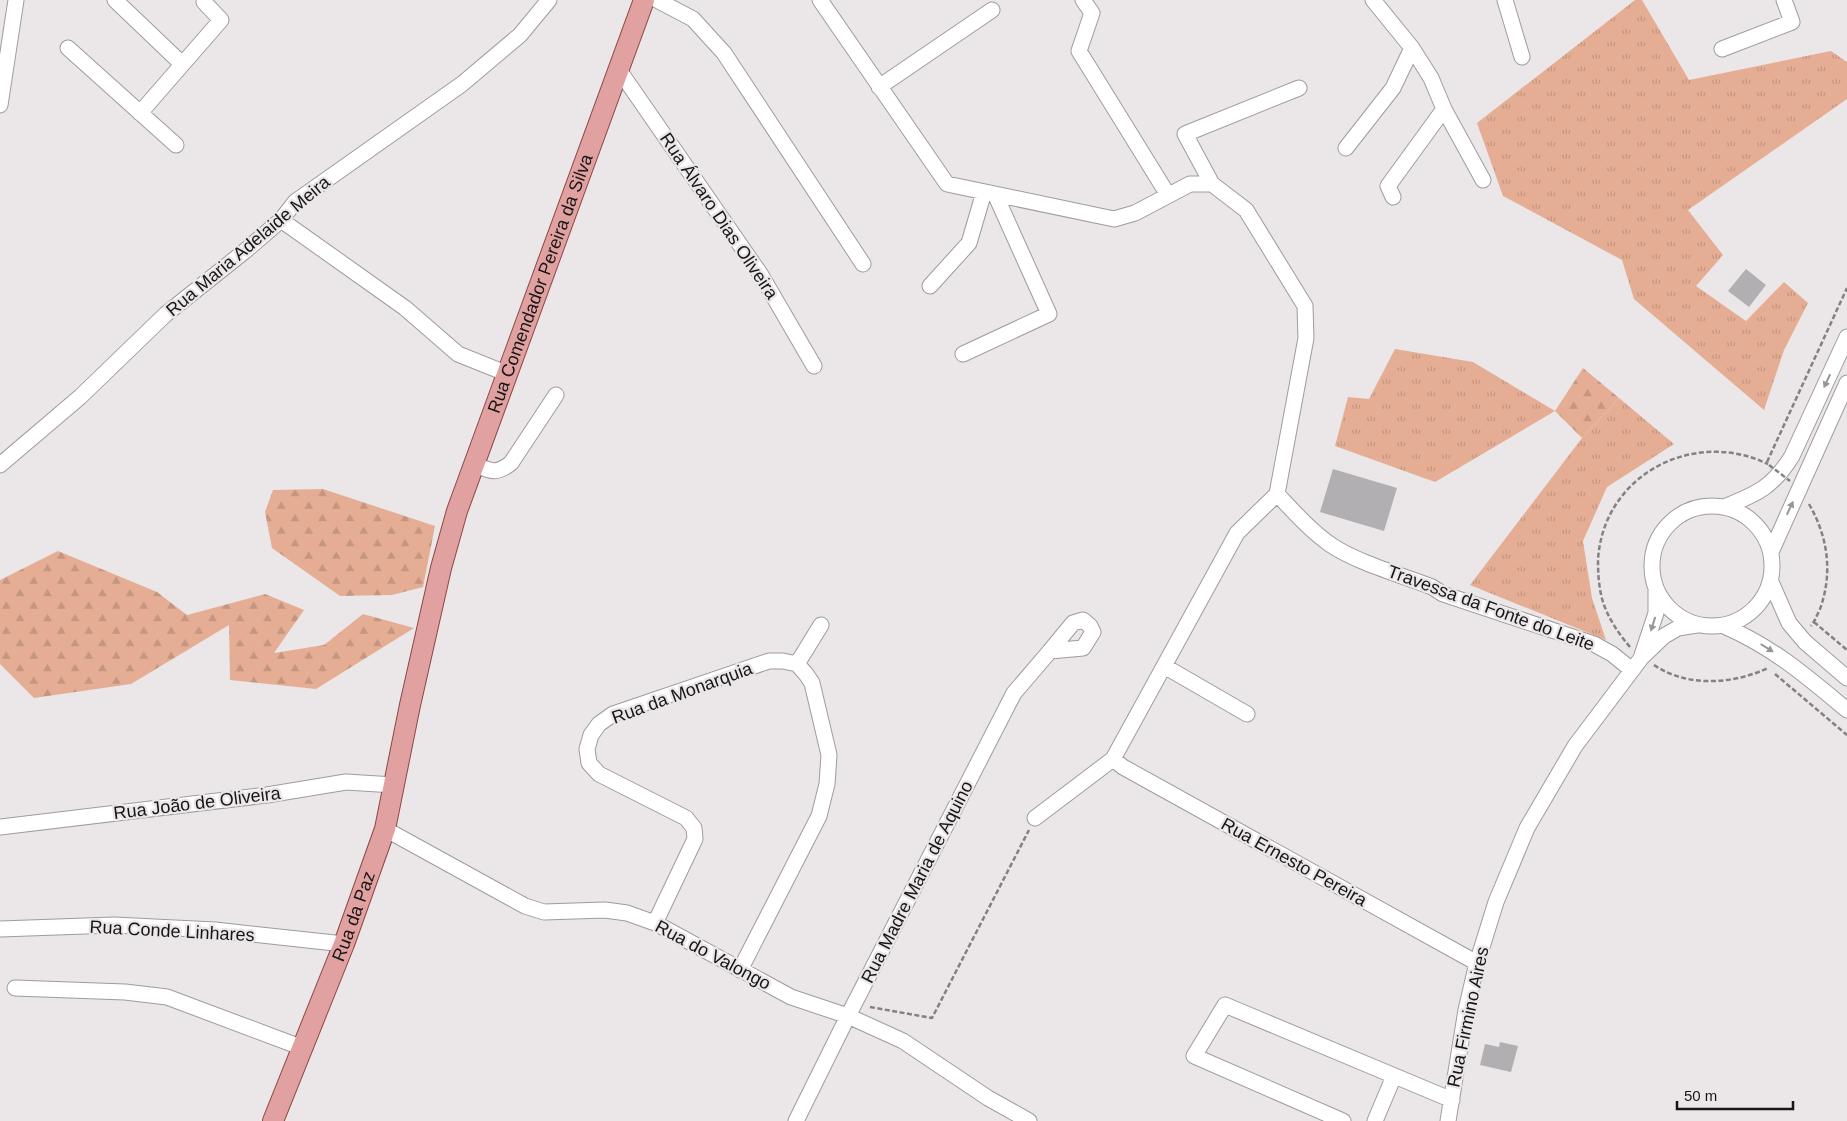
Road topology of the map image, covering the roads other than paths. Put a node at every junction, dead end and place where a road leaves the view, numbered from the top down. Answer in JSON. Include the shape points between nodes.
{"nodes":[{"id":1,"x":16,"y":0,"type":"edge"},
{"id":2,"x":115,"y":0,"type":"edge"},
{"id":3,"x":550,"y":0,"type":"edge"},
{"id":4,"x":644,"y":0,"type":"edge"},
{"id":5,"x":657,"y":0,"type":"edge"},
{"id":6,"x":820,"y":0,"type":"edge"},
{"id":7,"x":1083,"y":0,"type":"edge"},
{"id":8,"x":1373,"y":0,"type":"edge"},
{"id":9,"x":1505,"y":0,"type":"edge"},
{"id":10,"x":1784,"y":0,"type":"edge"},
{"id":11,"x":204,"y":2,"type":"dead end"},
{"id":12,"x":992,"y":10,"type":"dead end"},
{"id":13,"x":68,"y":48,"type":"dead end"},
{"id":14,"x":1412,"y":48,"type":"junction"},
{"id":15,"x":1722,"y":49,"type":"dead end"},
{"id":16,"x":1522,"y":57,"type":"dead end"},
{"id":17,"x":182,"y":64,"type":"junction"},
{"id":18,"x":619,"y":70,"type":"junction"},
{"id":19,"x":879,"y":87,"type":"junction"},
{"id":20,"x":1299,"y":88,"type":"dead end"},
{"id":21,"x":0,"y":105,"type":"edge"},
{"id":22,"x":1444,"y":110,"type":"junction"},
{"id":23,"x":140,"y":113,"type":"junction"},
{"id":24,"x":176,"y":145,"type":"dead end"},
{"id":25,"x":1346,"y":148,"type":"dead end"},
{"id":26,"x":1483,"y":180,"type":"dead end"},
{"id":27,"x":1212,"y":184,"type":"junction"},
{"id":28,"x":989,"y":193,"type":"junction"},
{"id":29,"x":1168,"y":195,"type":"junction"},
{"id":30,"x":1393,"y":196,"type":"dead end"},
{"id":31,"x":281,"y":220,"type":"junction"},
{"id":32,"x":863,"y":264,"type":"dead end"},
{"id":33,"x":930,"y":286,"type":"dead end"},
{"id":34,"x":1847,"y":337,"type":"edge"},
{"id":35,"x":964,"y":354,"type":"dead end"},
{"id":36,"x":814,"y":366,"type":"dead end"},
{"id":37,"x":508,"y":374,"type":"junction"},
{"id":38,"x":1847,"y":383,"type":"edge"},
{"id":39,"x":556,"y":395,"type":"dead end"},
{"id":40,"x":474,"y":464,"type":"junction"},
{"id":41,"x":0,"y":465,"type":"edge"},
{"id":42,"x":1277,"y":494,"type":"junction"},
{"id":43,"x":1724,"y":507,"type":"junction"},
{"id":44,"x":1771,"y":552,"type":"junction"},
{"id":45,"x":1771,"y":582,"type":"junction"},
{"id":46,"x":1656,"y":589,"type":"junction"},
{"id":47,"x":821,"y":625,"type":"dead end"},
{"id":48,"x":1697,"y":625,"type":"junction"},
{"id":49,"x":1724,"y":626,"type":"junction"},
{"id":50,"x":1050,"y":651,"type":"dead end"},
{"id":51,"x":1642,"y":657,"type":"junction"},
{"id":52,"x":797,"y":664,"type":"junction"},
{"id":53,"x":1164,"y":666,"type":"junction"},
{"id":54,"x":1632,"y":670,"type":"junction"},
{"id":55,"x":1847,"y":678,"type":"edge"},
{"id":56,"x":410,"y":705,"type":"joint"},
{"id":57,"x":1847,"y":710,"type":"edge"},
{"id":58,"x":1247,"y":714,"type":"dead end"},
{"id":59,"x":1113,"y":759,"type":"junction"},
{"id":60,"x":394,"y":785,"type":"junction"},
{"id":61,"x":1035,"y":818,"type":"road end"},
{"id":62,"x":0,"y":827,"type":"edge"},
{"id":63,"x":386,"y":830,"type":"junction"},
{"id":64,"x":655,"y":923,"type":"junction"},
{"id":65,"x":0,"y":929,"type":"edge"},
{"id":66,"x":344,"y":944,"type":"junction"},
{"id":67,"x":1477,"y":963,"type":"junction"},
{"id":68,"x":740,"y":970,"type":"junction"},
{"id":69,"x":15,"y":988,"type":"dead end"},
{"id":70,"x":848,"y":1016,"type":"junction"},
{"id":71,"x":303,"y":1048,"type":"junction"},
{"id":72,"x":1394,"y":1076,"type":"junction"},
{"id":73,"x":1452,"y":1100,"type":"junction"},
{"id":74,"x":273,"y":1121,"type":"edge"},
{"id":75,"x":796,"y":1121,"type":"edge"},
{"id":76,"x":1029,"y":1121,"type":"edge"},
{"id":77,"x":1343,"y":1121,"type":"edge"},
{"id":78,"x":1375,"y":1121,"type":"edge"},
{"id":79,"x":1448,"y":1121,"type":"edge"}],
"edges":[{"from":1,"to":21,"type":"street"},
{"from":2,"to":17,"type":"street"},
{"from":3,"to":31,"type":"street","name":"Rua Maria Adelaide Meira","via":[[520,35],[462,84],[295,202]]},
{"from":4,"to":18,"type":"main road","name":"Rua Comendador Pereira da Silva"},
{"from":5,"to":32,"type":"street","via":[[693,20],[724,53]]},
{"from":6,"to":19,"type":"street"},
{"from":7,"to":29,"type":"street","via":[[1092,13],[1079,51]]},
{"from":8,"to":14,"type":"street"},
{"from":9,"to":16,"type":"street"},
{"from":10,"to":15,"type":"street","via":[[1792,22]]},
{"from":11,"to":17,"type":"street","via":[[220,20]]},
{"from":12,"to":19,"type":"street"},
{"from":13,"to":23,"type":"street"},
{"from":14,"to":22,"type":"street","via":[[1431,78]]},
{"from":14,"to":25,"type":"street","via":[[1393,88]]},
{"from":17,"to":23,"type":"street"},
{"from":18,"to":36,"type":"street","name":"Rua Álvaro Dias Oliveira","via":[[761,275]]},
{"from":18,"to":37,"type":"main road","name":"Rua Comendador Pereira da Silva"},
{"from":19,"to":28,"type":"street","via":[[947,184]]},
{"from":20,"to":27,"type":"street","via":[[1185,134]]},
{"from":22,"to":26,"type":"street"},
{"from":22,"to":30,"type":"street","via":[[1388,186]]},
{"from":23,"to":24,"type":"street"},
{"from":27,"to":29,"type":"street","via":[[1190,184]]},
{"from":27,"to":42,"type":"street","via":[[1246,210],[1305,306],[1306,338]]},
{"from":28,"to":29,"type":"street","via":[[1114,219],[1136,214]]},
{"from":28,"to":33,"type":"street","via":[[969,243]]},
{"from":28,"to":35,"type":"street","via":[[1049,314]]},
{"from":31,"to":37,"type":"street","via":[[405,308],[458,354]]},
{"from":31,"to":41,"type":"street","name":"Rua Maria Adelaide Meira","via":[[166,314],[80,397]]},
{"from":34,"to":43,"type":"street","one_way":true,"via":[[1785,468],[1771,484],[1754,495]]},
{"from":37,"to":40,"type":"main road","name":"Rua Comendador Pereira da Silva"},
{"from":44,"to":38,"type":"street","one_way":true},
{"from":39,"to":40,"type":"street","via":[[503,470],[494,472]]},
{"from":40,"to":56,"type":"main road","name":"Rua Comendador Pereira da Silva","via":[[441,568]]},
{"from":42,"to":53,"type":"street","via":[[1236,533]]},
{"from":42,"to":54,"type":"street","name":"Travessa da Fonte do Leite","via":[[1315,533],[1344,552],[1443,594],[1594,644]]},
{"from":43,"to":44,"type":"street","via":[[1754,523]]},
{"from":43,"to":46,"type":"street","via":[[1706,506],[1688,511],[1672,521],[1660,535],[1653,552],[1652,571]]},
{"from":44,"to":45,"type":"street"},
{"from":45,"to":49,"type":"street","via":[[1754,611]]},
{"from":45,"to":55,"type":"street","via":[[1789,624]]},
{"from":46,"to":48,"type":"street","via":[[1680,618]]},
{"from":46,"to":51,"type":"street","one_way":true,"via":[[1656,613]]},
{"from":47,"to":52,"type":"street"},
{"from":48,"to":49,"type":"street"},
{"from":48,"to":51,"type":"street","via":[[1678,628],[1664,636]]},
{"from":49,"to":57,"type":"street","one_way":true,"via":[[1789,662]]},
{"from":50,"to":70,"type":"street","name":"Rua Madre Maria de Aquino","via":[[1014,693]]},
{"from":51,"to":54,"type":"street","name":"Rua Firmino Aires"},
{"from":52,"to":64,"type":"street","name":"Rua da Monarquia","via":[[769,661],[613,714],[591,735],[587,749],[589,763],[600,774],[686,818],[694,828],[695,839]]},
{"from":52,"to":68,"type":"street","via":[[812,683],[829,755],[827,784],[819,816]]},
{"from":53,"to":58,"type":"street"},
{"from":53,"to":59,"type":"street"},
{"from":54,"to":67,"type":"street","name":"Rua Firmino Aires","via":[[1575,746],[1527,828],[1496,902]]},
{"from":56,"to":60,"type":"main road","name":"Rua da Paz"},
{"from":59,"to":61,"type":"street"},
{"from":59,"to":67,"type":"street","name":"Rua Ernesto Pereira","via":[[1122,767]]},
{"from":60,"to":62,"type":"street","name":"Rua João de Oliveira","via":[[346,782],[267,795]]},
{"from":60,"to":63,"type":"main road","name":"Rua da Paz"},
{"from":63,"to":64,"type":"street","name":"Rua do Valongo","via":[[526,906],[544,912],[605,910],[627,913]]},
{"from":63,"to":66,"type":"main road","name":"Rua da Paz"},
{"from":64,"to":68,"type":"street","name":"Rua do Valongo"},
{"from":65,"to":66,"type":"street","name":"Rua Conde Linhares","via":[[114,925],[215,930]]},
{"from":66,"to":71,"type":"main road","name":"Rua da Paz"},
{"from":67,"to":73,"type":"street","name":"Rua Firmino Aires"},
{"from":68,"to":70,"type":"street","name":"Rua do Valongo","via":[[791,996]]},
{"from":69,"to":71,"type":"street","via":[[125,992],[167,997]]},
{"from":70,"to":75,"type":"street","name":"Rua Madre Maria de Aquino"},
{"from":70,"to":76,"type":"street","name":"Rua do Valongo","via":[[903,1041],[988,1098]]},
{"from":71,"to":74,"type":"main road","name":"Rua da Paz"},
{"from":72,"to":73,"type":"street"},
{"from":72,"to":77,"type":"street","via":[[1225,1005],[1194,1056]]},
{"from":72,"to":78,"type":"street"},
{"from":73,"to":79,"type":"street","name":"Rua Firmino Aires"}]}
